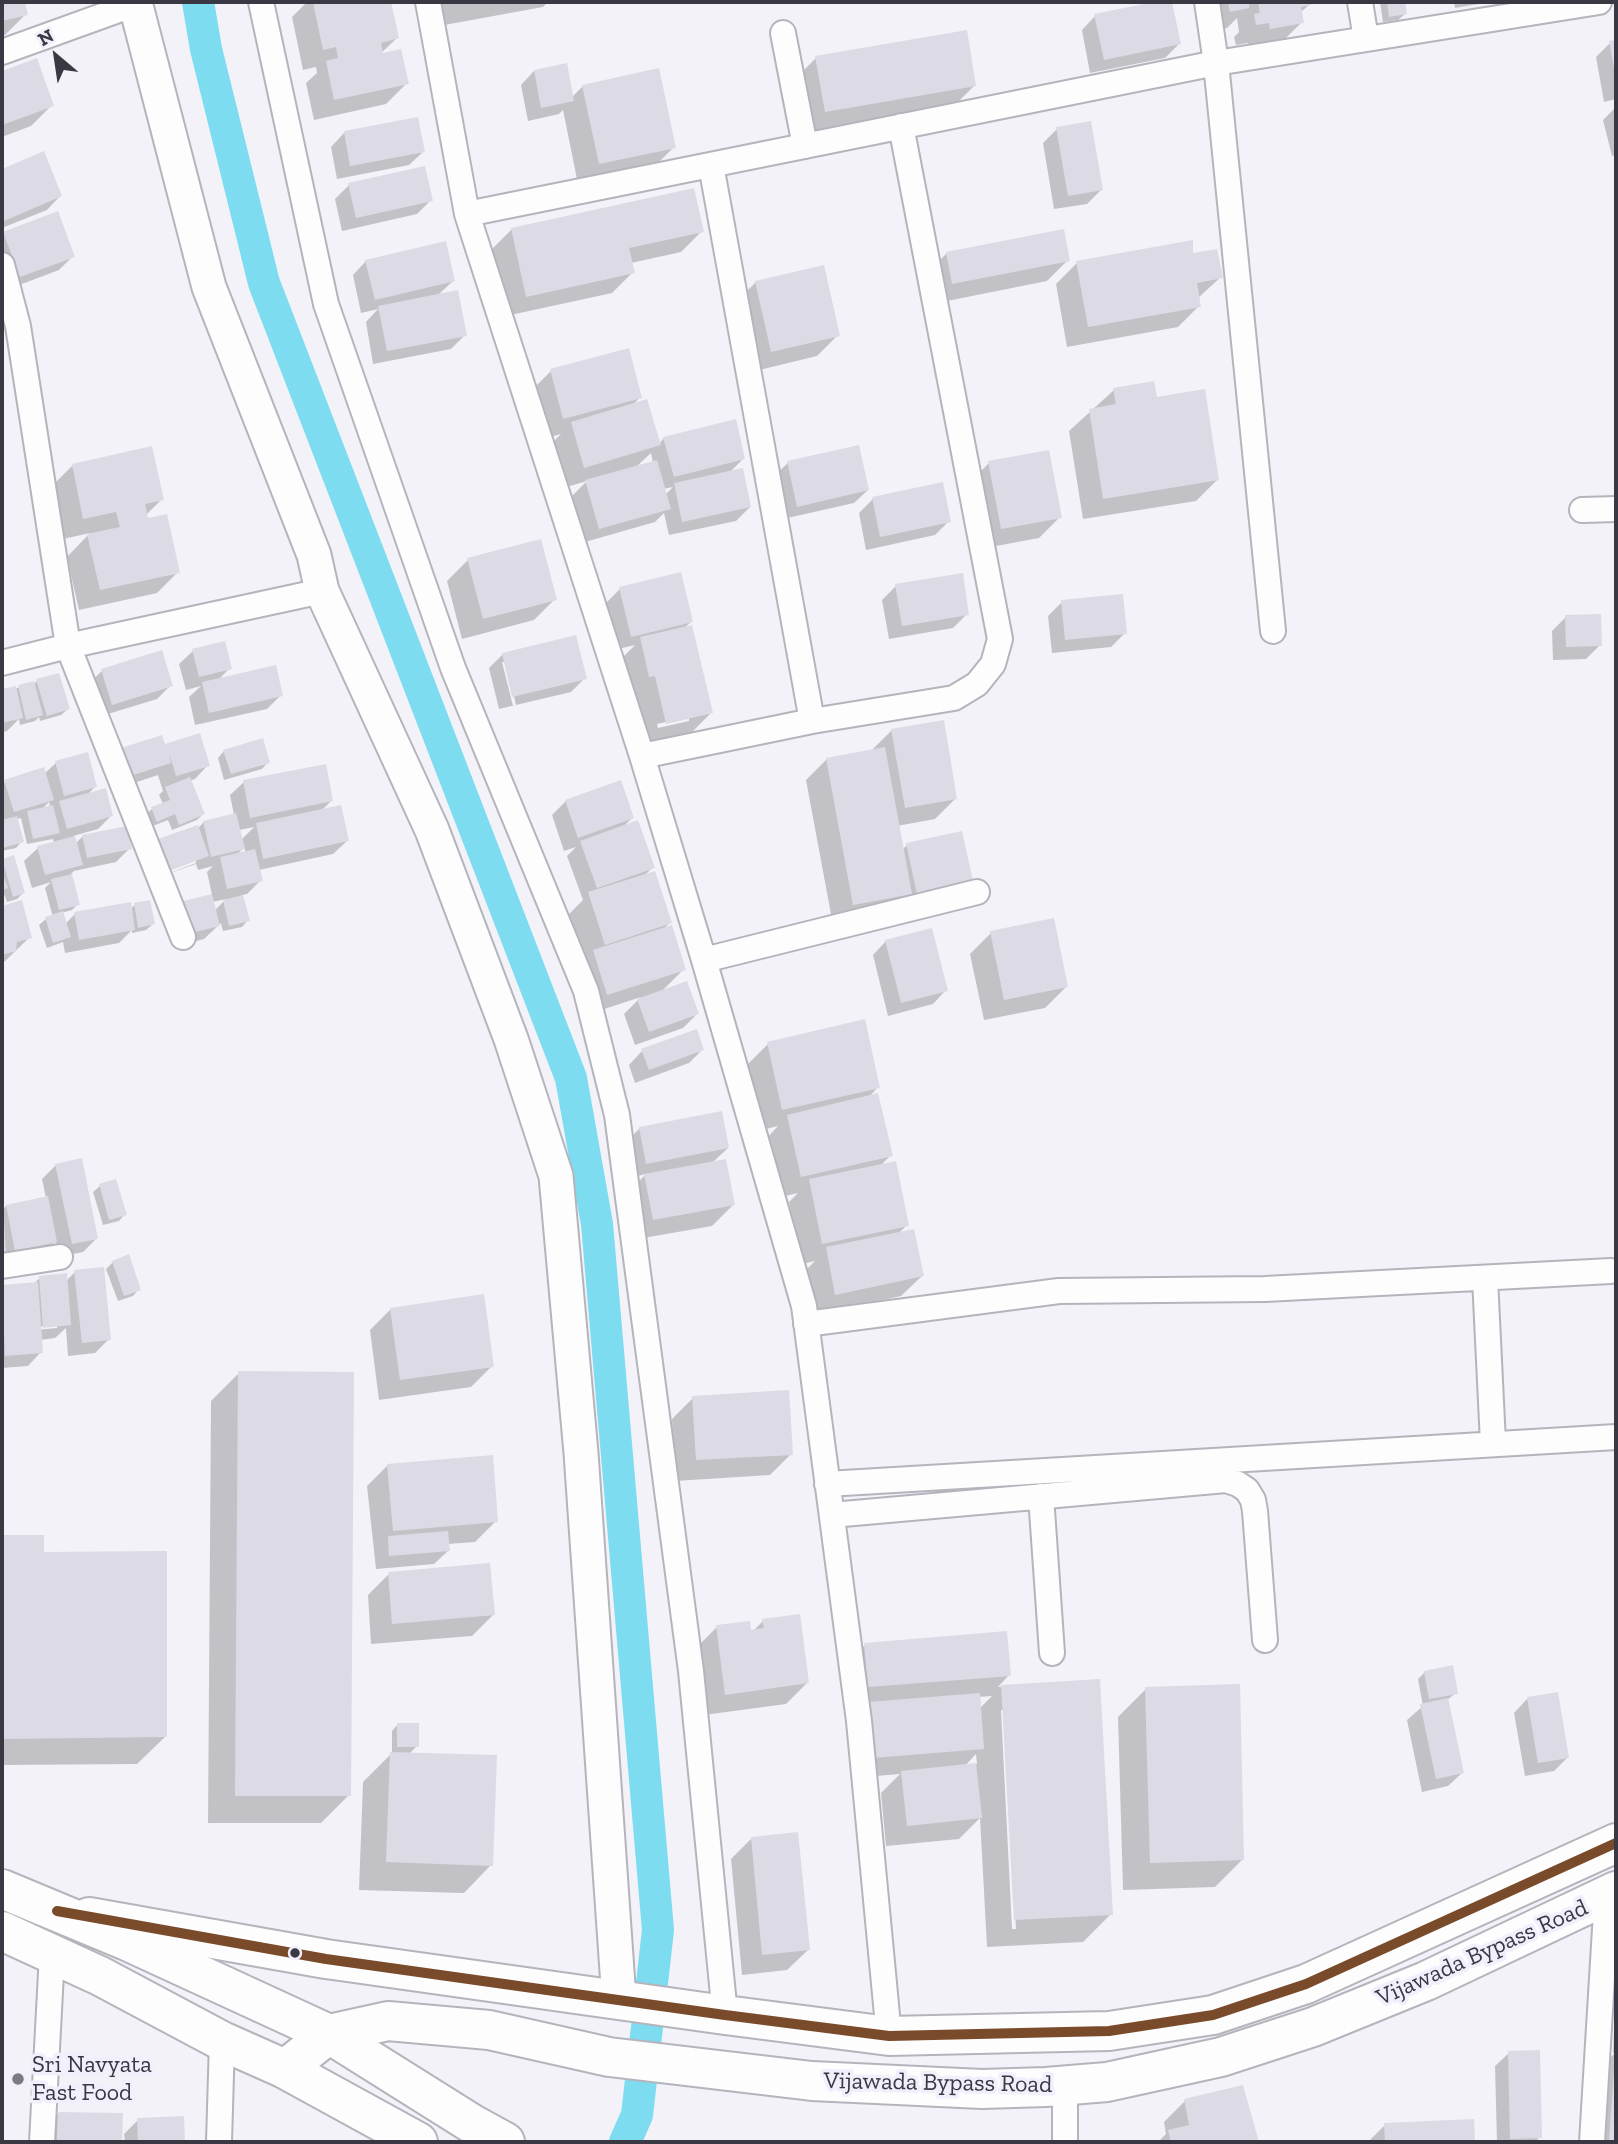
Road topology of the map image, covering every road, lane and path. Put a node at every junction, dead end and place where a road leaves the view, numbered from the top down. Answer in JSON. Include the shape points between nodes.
{"nodes":[{"id":1,"x":261,"y":2,"type":"edge"},
{"id":2,"x":428,"y":2,"type":"edge"},
{"id":3,"x":1207,"y":2,"type":"edge"},
{"id":4,"x":1360,"y":2,"type":"edge"},
{"id":5,"x":1599,"y":2,"type":"edge"},
{"id":6,"x":135,"y":3,"type":"edge"},
{"id":7,"x":783,"y":33,"type":"dead end"},
{"id":8,"x":1366,"y":39,"type":"junction"},
{"id":9,"x":2,"y":52,"type":"edge"},
{"id":10,"x":1216,"y":63,"type":"junction"},
{"id":11,"x":901,"y":126,"type":"junction"},
{"id":12,"x":805,"y":146,"type":"junction"},
{"id":13,"x":711,"y":165,"type":"junction"},
{"id":14,"x":467,"y":214,"type":"junction"},
{"id":15,"x":2,"y":265,"type":"edge"},
{"id":16,"x":1616,"y":509,"type":"edge"},
{"id":17,"x":1582,"y":510,"type":"dead end"},
{"id":18,"x":322,"y":591,"type":"junction"},
{"id":19,"x":1273,"y":631,"type":"dead end"},
{"id":20,"x":68,"y":646,"type":"junction"},
{"id":21,"x":2,"y":663,"type":"edge"},
{"id":22,"x":812,"y":721,"type":"junction"},
{"id":23,"x":642,"y":756,"type":"junction"},
{"id":24,"x":977,"y":892,"type":"dead end"},
{"id":25,"x":183,"y":937,"type":"dead end"},
{"id":26,"x":704,"y":960,"type":"junction"},
{"id":27,"x":60,"y":1257,"type":"dead end"},
{"id":28,"x":2,"y":1266,"type":"edge"},
{"id":29,"x":1611,"y":1271,"type":"dead end"},
{"id":30,"x":1485,"y":1278,"type":"junction"},
{"id":31,"x":806,"y":1324,"type":"junction"},
{"id":32,"x":1616,"y":1437,"type":"edge"},
{"id":33,"x":1493,"y":1443,"type":"junction"},
{"id":34,"x":827,"y":1484,"type":"junction"},
{"id":35,"x":1041,"y":1496,"type":"junction"},
{"id":36,"x":832,"y":1515,"type":"junction"},
{"id":37,"x":1265,"y":1640,"type":"dead end"},
{"id":38,"x":1052,"y":1653,"type":"dead end"},
{"id":39,"x":1616,"y":1843,"type":"edge"},
{"id":40,"x":2,"y":1889,"type":"edge"},
{"id":41,"x":1612,"y":1894,"type":"edge"},
{"id":42,"x":57,"y":1911,"type":"junction"},
{"id":43,"x":2,"y":1931,"type":"edge"},
{"id":44,"x":52,"y":1954,"type":"junction"},
{"id":45,"x":619,"y":2000,"type":"junction"},
{"id":46,"x":721,"y":2015,"type":"junction"},
{"id":47,"x":329,"y":2034,"type":"junction"},
{"id":48,"x":889,"y":2036,"type":"junction"},
{"id":49,"x":222,"y":2041,"type":"junction"},
{"id":50,"x":285,"y":2070,"type":"junction"},
{"id":51,"x":1065,"y":2085,"type":"junction"},
{"id":52,"x":42,"y":2142,"type":"edge"},
{"id":53,"x":219,"y":2142,"type":"edge"},
{"id":54,"x":418,"y":2142,"type":"edge"},
{"id":55,"x":505,"y":2142,"type":"edge"},
{"id":56,"x":1065,"y":2142,"type":"edge"},
{"id":57,"x":1592,"y":2142,"type":"edge"}],
"edges":[{"from":1,"to":46,"type":"street","via":[[326,304],[453,668],[586,990],[617,1115],[691,1671]]},
{"from":2,"to":14,"type":"street"},
{"from":3,"to":10,"type":"street"},
{"from":4,"to":8,"type":"street"},
{"from":5,"to":8,"type":"street"},
{"from":6,"to":9,"type":"street"},
{"from":6,"to":18,"type":"street","via":[[209,287],[314,555]]},
{"from":7,"to":12,"type":"street"},
{"from":8,"to":10,"type":"street"},
{"from":10,"to":11,"type":"street"},
{"from":10,"to":19,"type":"street"},
{"from":11,"to":12,"type":"street"},
{"from":11,"to":22,"type":"street","via":[[1000,639],[993,664],[977,684],[954,698]]},
{"from":12,"to":13,"type":"street"},
{"from":13,"to":14,"type":"street"},
{"from":13,"to":22,"type":"street"},
{"from":14,"to":23,"type":"street"},
{"from":15,"to":20,"type":"street","via":[[19,326]]},
{"from":16,"to":17,"type":"street"},
{"from":18,"to":20,"type":"street"},
{"from":18,"to":45,"type":"street","via":[[432,830],[512,1039],[556,1176],[581,1453]]},
{"from":20,"to":21,"type":"street"},
{"from":20,"to":25,"type":"street"},
{"from":22,"to":23,"type":"street"},
{"from":23,"to":26,"type":"street"},
{"from":24,"to":26,"type":"street"},
{"from":26,"to":31,"type":"street"},
{"from":27,"to":28,"type":"street"},
{"from":29,"to":30,"type":"street"},
{"from":30,"to":31,"type":"street","via":[[1265,1289],[1059,1291]]},
{"from":30,"to":33,"type":"street"},
{"from":31,"to":34,"type":"street"},
{"from":32,"to":33,"type":"street"},
{"from":33,"to":34,"type":"street"},
{"from":34,"to":36,"type":"street"},
{"from":35,"to":36,"type":"street"},
{"from":35,"to":37,"type":"street","via":[[1226,1480],[1238,1483],[1247,1490],[1255,1511]]},
{"from":35,"to":38,"type":"street"},
{"from":36,"to":48,"type":"street","via":[[859,1721]]},
{"from":39,"to":48,"type":"main road","name":"Vijawada Bypass Road","via":[[1306,1984],[1213,2015],[1110,2031]]},
{"from":40,"to":42,"type":"main road"},
{"from":41,"to":51,"type":"main road","name":"Vijawada Bypass Road","via":[[1426,1981],[1313,2027],[1221,2057],[1107,2082]]},
{"from":41,"to":57,"type":"street"},
{"from":42,"to":45,"type":"main road","name":"Vijawada Bypass Road","via":[[326,1959]]},
{"from":42,"to":47,"type":"main road"},
{"from":43,"to":44,"type":"main road"},
{"from":44,"to":49,"type":"main road"},
{"from":44,"to":52,"type":"street"},
{"from":45,"to":46,"type":"main road","name":"Vijawada Bypass Road"},
{"from":46,"to":48,"type":"main road","name":"Vijawada Bypass Road"},
{"from":47,"to":50,"type":"main road","name":"Vijawada Bypass Road"},
{"from":47,"to":51,"type":"main road","name":"Vijawada Bypass Road","via":[[388,2021],[451,2025],[609,2057],[812,2081],[982,2089]]},
{"from":47,"to":55,"type":"main road"},
{"from":49,"to":50,"type":"main road"},
{"from":49,"to":53,"type":"street"},
{"from":50,"to":54,"type":"main road"},
{"from":51,"to":56,"type":"street"}]}
